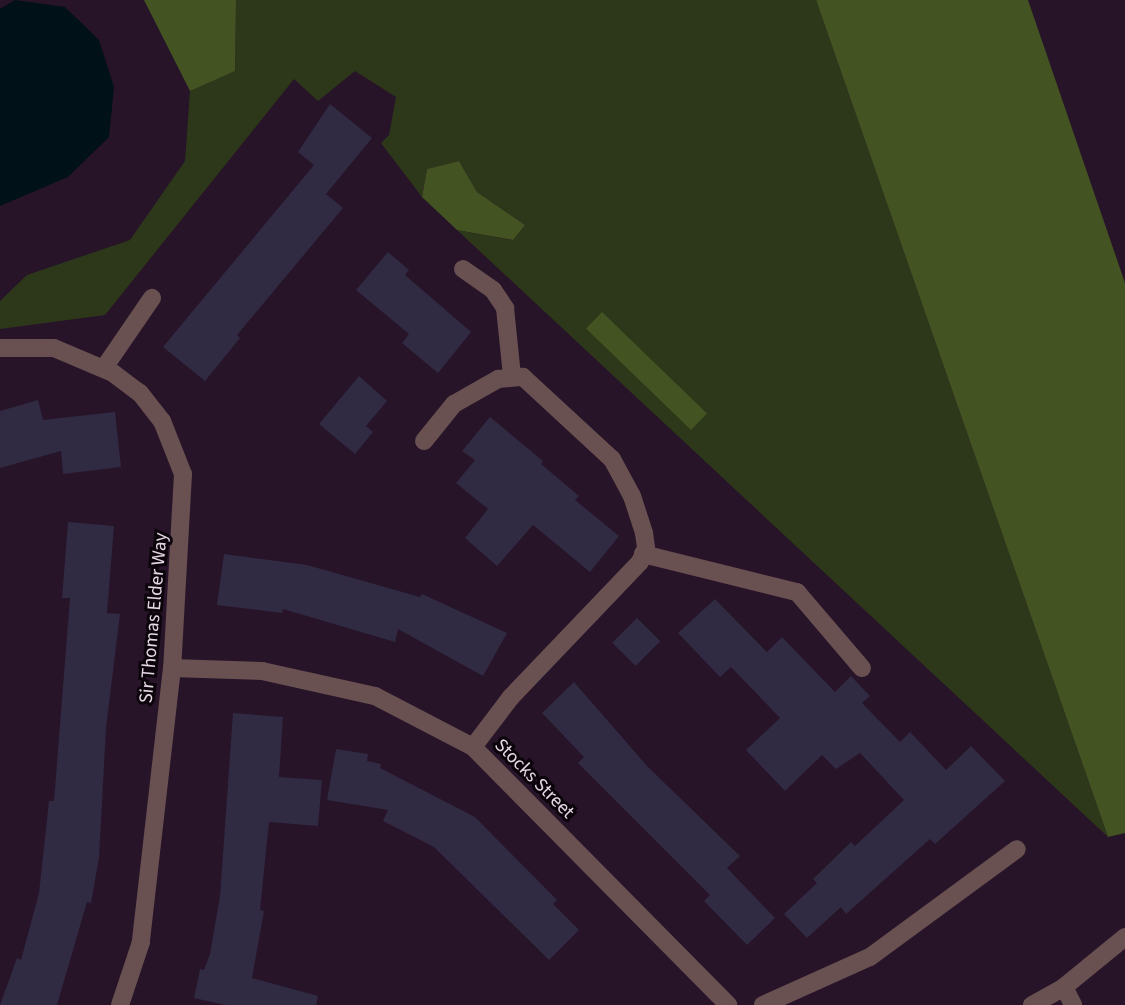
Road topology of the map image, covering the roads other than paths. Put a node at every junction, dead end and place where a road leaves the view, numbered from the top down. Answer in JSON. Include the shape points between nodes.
{"nodes":[{"id":1,"x":463,"y":269,"type":"dead end"},
{"id":2,"x":152,"y":298,"type":"dead end"},
{"id":3,"x":0,"y":348,"type":"edge"},
{"id":4,"x":104,"y":369,"type":"junction"},
{"id":5,"x":512,"y":376,"type":"junction"},
{"id":6,"x":424,"y":441,"type":"dead end"},
{"id":7,"x":643,"y":554,"type":"junction"},
{"id":8,"x":172,"y":668,"type":"junction"},
{"id":9,"x":862,"y":668,"type":"dead end"},
{"id":10,"x":473,"y":747,"type":"junction"},
{"id":11,"x":1017,"y":849,"type":"dead end"},
{"id":12,"x":1125,"y":937,"type":"edge"},
{"id":13,"x":1063,"y":987,"type":"junction"},
{"id":14,"x":120,"y":1005,"type":"edge"},
{"id":15,"x":728,"y":1005,"type":"edge"},
{"id":16,"x":763,"y":1005,"type":"edge"},
{"id":17,"x":1032,"y":1005,"type":"edge"},
{"id":18,"x":1073,"y":1005,"type":"edge"}],
"edges":[{"from":1,"to":5,"type":"street","via":[[493,290],[505,309]]},
{"from":2,"to":4,"type":"street"},
{"from":3,"to":4,"type":"street","name":"Sir Thomas Elder Way","via":[[54,348]]},
{"from":4,"to":8,"type":"street","name":"Sir Thomas Elder Way","via":[[140,393],[162,421],[183,474]]},
{"from":5,"to":6,"type":"street","via":[[454,404]]},
{"from":5,"to":7,"type":"street","via":[[523,377],[612,459],[632,496],[644,533]]},
{"from":7,"to":9,"type":"street","via":[[803,595]]},
{"from":7,"to":10,"type":"street","via":[[512,697]]},
{"from":8,"to":10,"type":"street","name":"Stocks Street","via":[[262,671],[331,684],[375,696]]},
{"from":8,"to":14,"type":"street","name":"Sir Thomas Elder Way","via":[[141,942]]},
{"from":10,"to":15,"type":"street","name":"Stocks Street"},
{"from":11,"to":16,"type":"street","via":[[870,957]]},
{"from":12,"to":13,"type":"street"},
{"from":13,"to":17,"type":"street"},
{"from":13,"to":18,"type":"street"}]}
